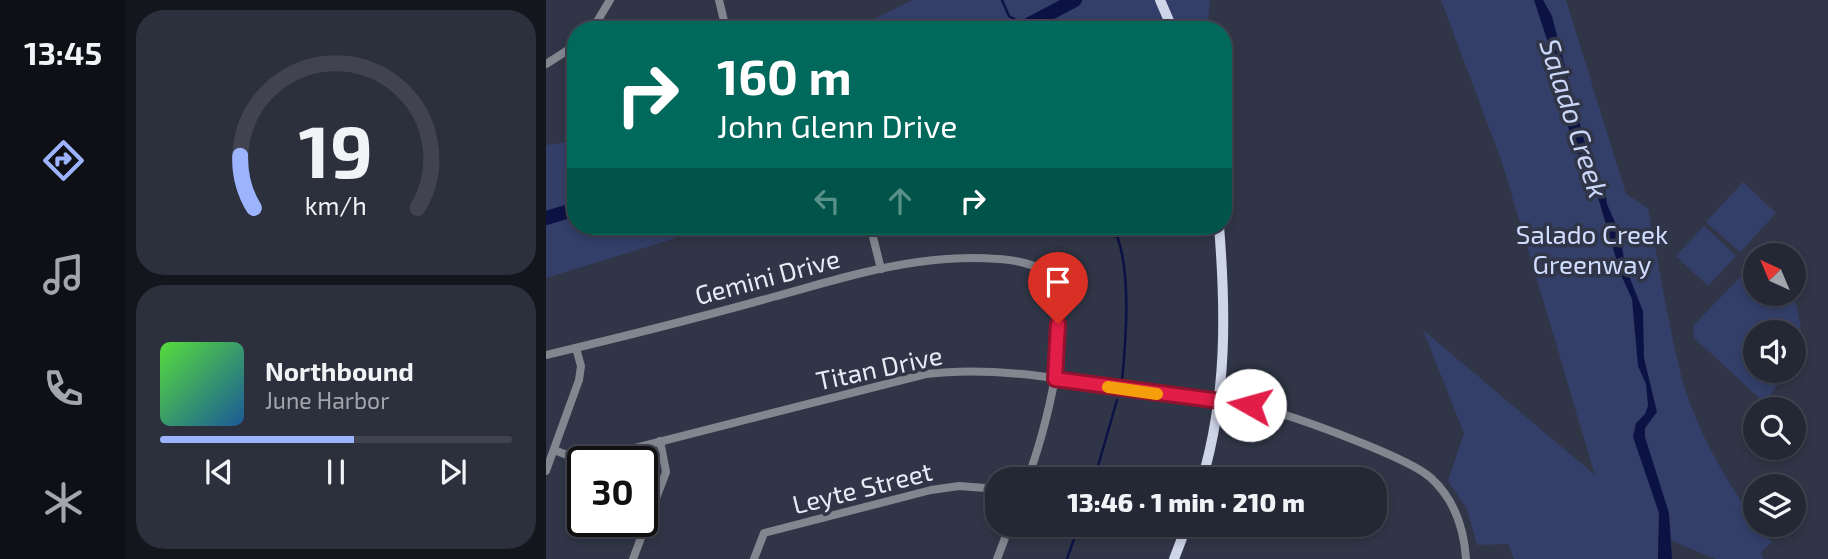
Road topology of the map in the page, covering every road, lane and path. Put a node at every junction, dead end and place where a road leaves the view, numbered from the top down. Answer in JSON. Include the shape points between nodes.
{"nodes":[{"id":1,"x":610,"y":0,"type":"edge"},
{"id":2,"x":719,"y":0,"type":"edge"},
{"id":3,"x":1160,"y":0,"type":"edge"},
{"id":4,"x":598,"y":21,"type":"edge"},
{"id":5,"x":724,"y":21,"type":"dead end"},
{"id":6,"x":1170,"y":21,"type":"edge"},
{"id":7,"x":567,"y":51,"type":"edge"},
{"id":8,"x":546,"y":64,"type":"edge"},
{"id":9,"x":1220,"y":235,"type":"edge"},
{"id":10,"x":873,"y":237,"type":"dead end"},
{"id":11,"x":881,"y":269,"type":"junction"},
{"id":12,"x":576,"y":348,"type":"junction"},
{"id":13,"x":546,"y":355,"type":"edge"},
{"id":14,"x":1055,"y":379,"type":"junction"},
{"id":15,"x":1220,"y":402,"type":"junction"},
{"id":16,"x":660,"y":442,"type":"junction"},
{"id":17,"x":554,"y":450,"type":"junction"},
{"id":18,"x":1032,"y":467,"type":"edge"},
{"id":19,"x":1205,"y":467,"type":"edge"},
{"id":20,"x":546,"y":471,"type":"edge"},
{"id":21,"x":985,"y":488,"type":"edge"},
{"id":22,"x":1005,"y":537,"type":"edge"},
{"id":23,"x":1182,"y":537,"type":"edge"},
{"id":24,"x":634,"y":559,"type":"edge"},
{"id":25,"x":754,"y":559,"type":"edge"},
{"id":26,"x":997,"y":559,"type":"edge"},
{"id":27,"x":1174,"y":559,"type":"edge"},
{"id":28,"x":1466,"y":559,"type":"edge"}],
"edges":[{"from":1,"to":4,"type":"street"},
{"from":2,"to":5,"type":"street"},
{"from":3,"to":6,"type":"main road"},
{"from":7,"to":8,"type":"street"},
{"from":9,"to":15,"type":"main road","via":[[1226,325]]},
{"from":10,"to":11,"type":"street"},
{"from":11,"to":12,"type":"street","name":"Gemini Drive"},
{"from":11,"to":14,"type":"street","name":"Gemini Drive","via":[[978,259],[1027,262],[1043,270],[1055,285],[1058,302]]},
{"from":12,"to":13,"type":"street","name":"Gemini Drive"},
{"from":12,"to":17,"type":"street","via":[[579,380]]},
{"from":14,"to":15,"type":"street","name":"Titan Drive"},
{"from":14,"to":16,"type":"street","name":"Titan Drive","via":[[981,371],[926,374]]},
{"from":14,"to":18,"type":"street","via":[[1048,421]]},
{"from":15,"to":19,"type":"main road"},
{"from":15,"to":28,"type":"street","name":"Titan Drive","via":[[1277,412],[1410,464],[1431,478],[1452,505],[1462,527]]},
{"from":16,"to":17,"type":"street","name":"Titan Drive","via":[[590,459]]},
{"from":16,"to":24,"type":"street","via":[[666,472]]},
{"from":17,"to":20,"type":"street"},
{"from":21,"to":25,"type":"street","name":"Leyte Street","via":[[931,490],[764,533]]},
{"from":22,"to":26,"type":"street"},
{"from":23,"to":27,"type":"main road"}]}
